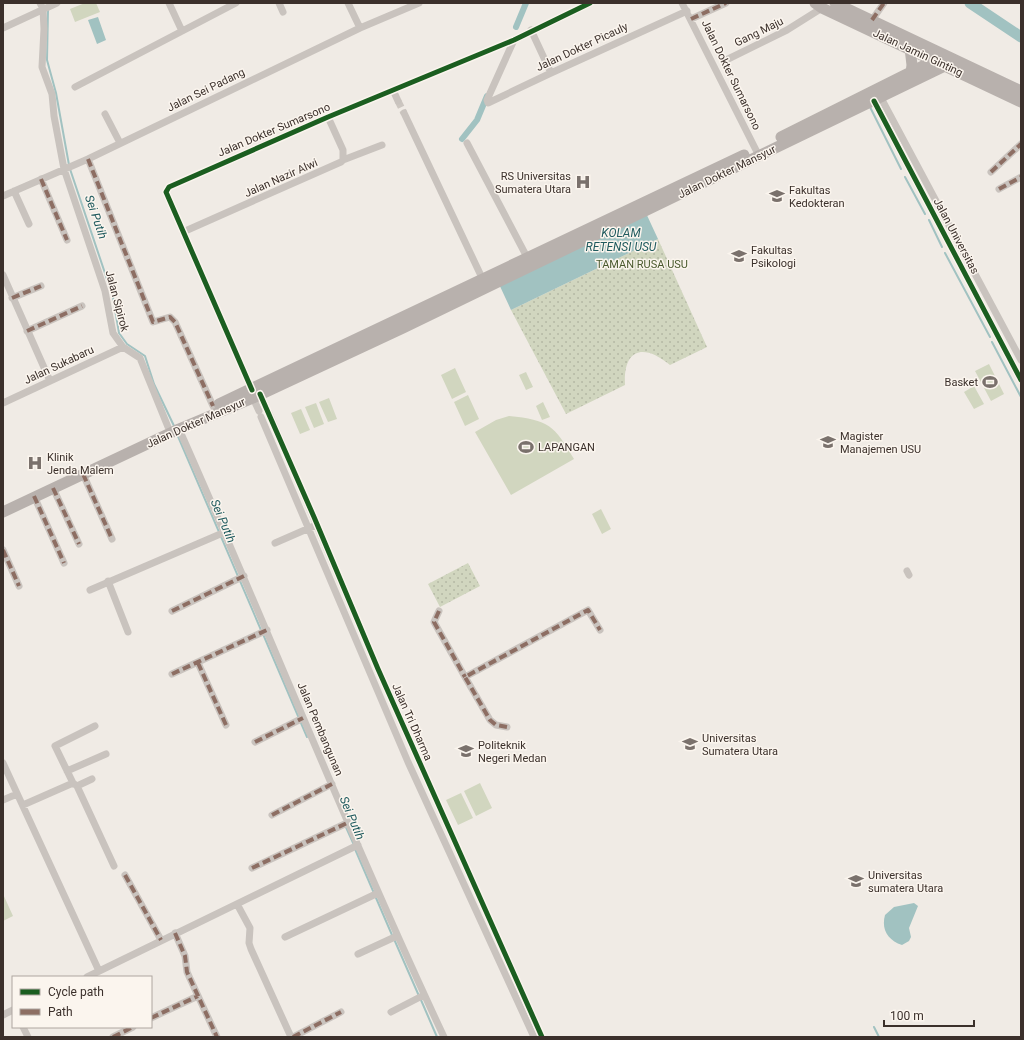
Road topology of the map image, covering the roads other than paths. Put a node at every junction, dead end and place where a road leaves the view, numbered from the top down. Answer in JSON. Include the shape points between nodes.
{"nodes":[{"id":1,"x":169,"y":3,"type":"edge"},
{"id":2,"x":236,"y":3,"type":"edge"},
{"id":3,"x":278,"y":3,"type":"edge"},
{"id":4,"x":348,"y":3,"type":"edge"},
{"id":5,"x":419,"y":3,"type":"edge"},
{"id":6,"x":590,"y":3,"type":"edge"},
{"id":7,"x":682,"y":3,"type":"edge"},
{"id":8,"x":726,"y":3,"type":"edge"},
{"id":9,"x":835,"y":3,"type":"edge"},
{"id":10,"x":884,"y":3,"type":"edge"},
{"id":11,"x":48,"y":6,"type":"edge"},
{"id":12,"x":819,"y":6,"type":"edge"},
{"id":13,"x":687,"y":11,"type":"junction"},
{"id":14,"x":283,"y":12,"type":"dead end"},
{"id":15,"x":691,"y":19,"type":"junction"},
{"id":16,"x":872,"y":20,"type":"junction"},
{"id":17,"x":3,"y":28,"type":"edge"},
{"id":18,"x":360,"y":28,"type":"junction"},
{"id":19,"x":531,"y":30,"type":"junction"},
{"id":20,"x":182,"y":31,"type":"junction"},
{"id":21,"x":514,"y":40,"type":"junction"},
{"id":22,"x":910,"y":48,"type":"junction"},
{"id":23,"x":724,"y":61,"type":"dead end"},
{"id":24,"x":945,"y":61,"type":"junction"},
{"id":25,"x":551,"y":73,"type":"junction"},
{"id":26,"x":911,"y":73,"type":"junction"},
{"id":27,"x":962,"y":74,"type":"junction"},
{"id":28,"x":924,"y":77,"type":"junction"},
{"id":29,"x":75,"y":87,"type":"dead end"},
{"id":30,"x":393,"y":90,"type":"junction"},
{"id":31,"x":1021,"y":91,"type":"edge"},
{"id":32,"x":878,"y":99,"type":"junction"},
{"id":33,"x":398,"y":100,"type":"tunnel mouth"},
{"id":34,"x":1021,"y":102,"type":"edge"},
{"id":35,"x":404,"y":113,"type":"tunnel mouth"},
{"id":36,"x":106,"y":114,"type":"dead end"},
{"id":37,"x":328,"y":117,"type":"junction"},
{"id":38,"x":120,"y":143,"type":"junction"},
{"id":39,"x":467,"y":143,"type":"dead end"},
{"id":40,"x":1021,"y":144,"type":"edge"},
{"id":41,"x":382,"y":145,"type":"dead end"},
{"id":42,"x":758,"y":153,"type":"junction"},
{"id":43,"x":88,"y":159,"type":"junction"},
{"id":44,"x":343,"y":160,"type":"junction"},
{"id":45,"x":67,"y":168,"type":"junction"},
{"id":46,"x":991,"y":172,"type":"dead end"},
{"id":47,"x":1021,"y":177,"type":"edge"},
{"id":48,"x":41,"y":179,"type":"junction"},
{"id":49,"x":999,"y":188,"type":"dead end"},
{"id":50,"x":14,"y":191,"type":"junction"},
{"id":51,"x":3,"y":196,"type":"edge"},
{"id":52,"x":941,"y":210,"type":"junction"},
{"id":53,"x":933,"y":214,"type":"junction"},
{"id":54,"x":29,"y":224,"type":"dead end"},
{"id":55,"x":183,"y":232,"type":"junction"},
{"id":56,"x":67,"y":240,"type":"dead end"},
{"id":57,"x":529,"y":262,"type":"junction"},
{"id":58,"x":3,"y":275,"type":"edge"},
{"id":59,"x":485,"y":283,"type":"junction"},
{"id":60,"x":980,"y":283,"type":"junction"},
{"id":61,"x":41,"y":286,"type":"dead end"},
{"id":62,"x":972,"y":287,"type":"junction"},
{"id":63,"x":12,"y":298,"type":"junction"},
{"id":64,"x":82,"y":306,"type":"dead end"},
{"id":65,"x":27,"y":330,"type":"junction"},
{"id":66,"x":124,"y":348,"type":"junction"},
{"id":67,"x":1021,"y":360,"type":"edge"},
{"id":68,"x":1021,"y":380,"type":"edge"},
{"id":69,"x":50,"y":381,"type":"junction"},
{"id":70,"x":255,"y":394,"type":"junction"},
{"id":71,"x":3,"y":403,"type":"edge"},
{"id":72,"x":213,"y":406,"type":"junction"},
{"id":73,"x":174,"y":428,"type":"junction"},
{"id":74,"x":83,"y":474,"type":"junction"},
{"id":75,"x":53,"y":488,"type":"junction"},
{"id":76,"x":302,"y":490,"type":"junction"},
{"id":77,"x":294,"y":493,"type":"junction"},
{"id":78,"x":34,"y":496,"type":"junction"},
{"id":79,"x":3,"y":505,"type":"edge"},
{"id":80,"x":3,"y":512,"type":"edge"},
{"id":81,"x":317,"y":525,"type":"junction"},
{"id":82,"x":309,"y":528,"type":"junction"},
{"id":83,"x":221,"y":534,"type":"junction"},
{"id":84,"x":112,"y":539,"type":"dead end"},
{"id":85,"x":275,"y":543,"type":"dead end"},
{"id":86,"x":79,"y":544,"type":"dead end"},
{"id":87,"x":3,"y":550,"type":"edge"},
{"id":88,"x":64,"y":563,"type":"dead end"},
{"id":89,"x":240,"y":578,"type":"junction"},
{"id":90,"x":108,"y":581,"type":"junction"},
{"id":91,"x":19,"y":586,"type":"dead end"},
{"id":92,"x":90,"y":590,"type":"dead end"},
{"id":93,"x":172,"y":611,"type":"dead end"},
{"id":94,"x":439,"y":611,"type":"dead end"},
{"id":95,"x":600,"y":630,"type":"dead end"},
{"id":96,"x":128,"y":632,"type":"dead end"},
{"id":97,"x":263,"y":632,"type":"junction"},
{"id":98,"x":198,"y":663,"type":"junction"},
{"id":99,"x":172,"y":674,"type":"dead end"},
{"id":100,"x":465,"y":677,"type":"junction"},
{"id":101,"x":301,"y":719,"type":"junction"},
{"id":102,"x":226,"y":724,"type":"dead end"},
{"id":103,"x":95,"y":726,"type":"dead end"},
{"id":104,"x":507,"y":727,"type":"dead end"},
{"id":105,"x":255,"y":742,"type":"dead end"},
{"id":106,"x":106,"y":754,"type":"dead end"},
{"id":107,"x":3,"y":763,"type":"edge"},
{"id":108,"x":67,"y":772,"type":"junction"},
{"id":109,"x":92,"y":779,"type":"dead end"},
{"id":110,"x":75,"y":785,"type":"junction"},
{"id":111,"x":330,"y":785,"type":"junction"},
{"id":112,"x":17,"y":794,"type":"junction"},
{"id":113,"x":3,"y":800,"type":"edge"},
{"id":114,"x":23,"y":805,"type":"junction"},
{"id":115,"x":272,"y":815,"type":"dead end"},
{"id":116,"x":347,"y":823,"type":"junction"},
{"id":117,"x":355,"y":847,"type":"junction"},
{"id":118,"x":114,"y":866,"type":"dead end"},
{"id":119,"x":252,"y":868,"type":"dead end"},
{"id":120,"x":125,"y":875,"type":"dead end"},
{"id":121,"x":376,"y":894,"type":"junction"},
{"id":122,"x":237,"y":904,"type":"junction"},
{"id":123,"x":175,"y":933,"type":"junction"},
{"id":124,"x":285,"y":937,"type":"dead end"},
{"id":125,"x":395,"y":937,"type":"junction"},
{"id":126,"x":161,"y":940,"type":"junction"},
{"id":127,"x":358,"y":954,"type":"dead end"},
{"id":128,"x":99,"y":971,"type":"junction"},
{"id":129,"x":88,"y":976,"type":"edge"},
{"id":130,"x":198,"y":996,"type":"junction"},
{"id":131,"x":420,"y":997,"type":"junction"},
{"id":132,"x":523,"y":1004,"type":"junction"},
{"id":133,"x":12,"y":1010,"type":"edge"},
{"id":134,"x":341,"y":1012,"type":"dead end"},
{"id":135,"x":391,"y":1012,"type":"dead end"},
{"id":136,"x":3,"y":1015,"type":"edge"},
{"id":137,"x":152,"y":1018,"type":"edge"},
{"id":138,"x":24,"y":1028,"type":"edge"},
{"id":139,"x":132,"y":1028,"type":"edge"},
{"id":140,"x":28,"y":1037,"type":"edge"},
{"id":141,"x":113,"y":1037,"type":"edge"},
{"id":142,"x":217,"y":1037,"type":"edge"},
{"id":143,"x":292,"y":1037,"type":"edge"},
{"id":144,"x":444,"y":1037,"type":"edge"},
{"id":145,"x":534,"y":1037,"type":"edge"},
{"id":146,"x":542,"y":1037,"type":"edge"}],
"edges":[{"from":1,"to":20,"type":"street"},
{"from":2,"to":20,"type":"street"},
{"from":3,"to":14,"type":"street"},
{"from":4,"to":18,"type":"street"},
{"from":5,"to":18,"type":"street","name":"Jalan Sei Padang"},
{"from":6,"to":19,"type":"street","name":"Jalan Dokter Sumarsono"},
{"from":7,"to":13,"type":"street","name":"Jalan Dokter Sumarsono"},
{"from":8,"to":15,"type":"street"},
{"from":9,"to":16,"type":"main road","name":"Jalan Jamin Ginting"},
{"from":10,"to":16,"type":"street"},
{"from":11,"to":17,"type":"street"},
{"from":11,"to":45,"type":"street","name":"Jalan Sipirok","via":[[42,67],[52,94],[54,116]]},
{"from":12,"to":22,"type":"main road","name":"Jalan Jamin Ginting"},
{"from":12,"to":23,"type":"street","name":"Gang Maju","via":[[787,30]]},
{"from":13,"to":15,"type":"street","name":"Jalan Dokter Sumarsono"},
{"from":13,"to":25,"type":"street","name":"Jalan Dokter Picauly"},
{"from":15,"to":42,"type":"street","name":"Jalan Dokter Sumarsono"},
{"from":16,"to":24,"type":"main road","name":"Jalan Jamin Ginting"},
{"from":18,"to":38,"type":"street","name":"Jalan Sei Padang"},
{"from":19,"to":21,"type":"street","name":"Jalan Dokter Sumarsono"},
{"from":19,"to":25,"type":"street"},
{"from":20,"to":29,"type":"street"},
{"from":21,"to":25,"type":"street","name":"Jalan Dokter Picauly","via":[[487,103]]},
{"from":21,"to":30,"type":"street","name":"Jalan Dokter Sumarsono"},
{"from":22,"to":24,"type":"main road","name":"Jalan Jamin Ginting"},
{"from":22,"to":26,"type":"main road"},
{"from":24,"to":26,"type":"main road","name":"Jalan Dokter Mansyur"},
{"from":24,"to":27,"type":"main road","name":"Jalan Jamin Ginting"},
{"from":24,"to":28,"type":"main road","name":"Jalan Dokter Mansyur"},
{"from":24,"to":31,"type":"main road","name":"Jalan Jamin Ginting"},
{"from":26,"to":42,"type":"main road","name":"Jalan Dokter Mansyur"},
{"from":27,"to":28,"type":"main road"},
{"from":27,"to":34,"type":"main road","name":"Jalan Jamin Ginting"},
{"from":28,"to":32,"type":"main road","name":"Jalan Dokter Mansyur"},
{"from":30,"to":33,"type":"street"},
{"from":30,"to":37,"type":"street","name":"Jalan Dokter Sumarsono"},
{"from":32,"to":42,"type":"main road","name":"Jalan Dokter Mansyur"},
{"from":32,"to":52,"type":"street","name":"Jalan Universitas"},
{"from":32,"to":53,"type":"street","name":"Jalan Universitas"},
{"from":35,"to":59,"type":"street"},
{"from":36,"to":38,"type":"street"},
{"from":37,"to":44,"type":"street","via":[[343,150]]},
{"from":37,"to":55,"type":"street","name":"Jalan Dokter Sumarsono","via":[[169,187],[166,192]]},
{"from":38,"to":43,"type":"street","name":"Jalan Sei Padang"},
{"from":39,"to":57,"type":"street"},
{"from":40,"to":46,"type":"street"},
{"from":41,"to":44,"type":"street","name":"Jalan Nazir Alwi"},
{"from":42,"to":57,"type":"main road","name":"Jalan Dokter Mansyur"},
{"from":43,"to":45,"type":"street","name":"Jalan Sei Padang"},
{"from":43,"to":72,"type":"street","via":[[153,322],[170,318],[175,322]]},
{"from":44,"to":55,"type":"street","name":"Jalan Nazir Alwi","via":[[337,165]]},
{"from":45,"to":48,"type":"street","name":"Jalan Sei Padang"},
{"from":45,"to":66,"type":"street","name":"Jalan Sipirok","via":[[105,291],[113,333]]},
{"from":47,"to":49,"type":"street"},
{"from":48,"to":50,"type":"street","name":"Jalan Sei Padang"},
{"from":48,"to":56,"type":"street"},
{"from":50,"to":51,"type":"street","name":"Jalan Sei Padang"},
{"from":50,"to":54,"type":"street"},
{"from":52,"to":53,"type":"street"},
{"from":52,"to":60,"type":"street","name":"Jalan Universitas"},
{"from":53,"to":62,"type":"street","name":"Jalan Universitas"},
{"from":55,"to":70,"type":"street","name":"Jalan Dokter Sumarsono"},
{"from":57,"to":59,"type":"main road","name":"Jalan Dokter Mansyur"},
{"from":58,"to":63,"type":"street"},
{"from":59,"to":70,"type":"main road","name":"Jalan Dokter Mansyur"},
{"from":60,"to":62,"type":"street"},
{"from":60,"to":67,"type":"street","name":"Jalan Universitas"},
{"from":61,"to":63,"type":"street"},
{"from":62,"to":68,"type":"street","name":"Jalan Universitas"},
{"from":63,"to":65,"type":"street"},
{"from":64,"to":65,"type":"street"},
{"from":65,"to":69,"type":"street"},
{"from":66,"to":69,"type":"street","name":"Jalan Sukabaru"},
{"from":66,"to":73,"type":"street","name":"Jalan Sipirok","via":[[142,360],[149,384]]},
{"from":69,"to":71,"type":"street","name":"Jalan Sukabaru"},
{"from":70,"to":72,"type":"main road","name":"Jalan Dokter Mansyur"},
{"from":70,"to":73,"type":"main road","name":"Jalan Dokter Mansyur"},
{"from":70,"to":76,"type":"street","name":"Jalan Tri Dharma","via":[[267,411]]},
{"from":70,"to":77,"type":"street","name":"Jalan Tri Dharma","via":[[260,414]]},
{"from":72,"to":73,"type":"main road","name":"Jalan Dokter Mansyur"},
{"from":73,"to":74,"type":"main road","name":"Jalan Dokter Mansyur"},
{"from":73,"to":79,"type":"main road","name":"Jalan Dokter Mansyur"},
{"from":73,"to":83,"type":"street","name":"Jalan Pembangunan"},
{"from":74,"to":75,"type":"main road","name":"Jalan Dokter Mansyur"},
{"from":74,"to":84,"type":"street"},
{"from":75,"to":78,"type":"main road","name":"Jalan Dokter Mansyur"},
{"from":75,"to":86,"type":"street"},
{"from":76,"to":77,"type":"street"},
{"from":76,"to":81,"type":"street","name":"Jalan Tri Dharma"},
{"from":77,"to":82,"type":"street","name":"Jalan Tri Dharma"},
{"from":78,"to":80,"type":"main road","name":"Jalan Dokter Mansyur"},
{"from":78,"to":88,"type":"street"},
{"from":81,"to":82,"type":"street"},
{"from":81,"to":132,"type":"street","name":"Jalan Tri Dharma"},
{"from":82,"to":85,"type":"street"},
{"from":82,"to":132,"type":"street","name":"Jalan Tri Dharma","via":[[405,755]]},
{"from":83,"to":89,"type":"street","name":"Jalan Pembangunan"},
{"from":83,"to":90,"type":"street"},
{"from":87,"to":91,"type":"street"},
{"from":89,"to":93,"type":"street"},
{"from":89,"to":97,"type":"street","name":"Jalan Pembangunan"},
{"from":90,"to":92,"type":"street"},
{"from":90,"to":96,"type":"street"},
{"from":94,"to":100,"type":"street","via":[[434,622]]},
{"from":95,"to":100,"type":"street","via":[[588,610]]},
{"from":97,"to":98,"type":"street"},
{"from":97,"to":101,"type":"street","name":"Jalan Pembangunan"},
{"from":98,"to":99,"type":"street"},
{"from":98,"to":102,"type":"street"},
{"from":100,"to":104,"type":"street","via":[[490,720],[496,725]]},
{"from":101,"to":105,"type":"street"},
{"from":101,"to":111,"type":"street","name":"Jalan Pembangunan"},
{"from":103,"to":108,"type":"street","via":[[55,745]]},
{"from":106,"to":108,"type":"street"},
{"from":107,"to":112,"type":"street"},
{"from":108,"to":110,"type":"street"},
{"from":109,"to":110,"type":"street"},
{"from":110,"to":114,"type":"street"},
{"from":110,"to":118,"type":"street"},
{"from":111,"to":115,"type":"street"},
{"from":111,"to":116,"type":"street","name":"Jalan Pembangunan"},
{"from":112,"to":113,"type":"street"},
{"from":112,"to":114,"type":"street"},
{"from":114,"to":128,"type":"street"},
{"from":116,"to":117,"type":"street","name":"Jalan Pembangunan"},
{"from":116,"to":119,"type":"street"},
{"from":117,"to":121,"type":"street","name":"Jalan Pembangunan"},
{"from":117,"to":122,"type":"street"},
{"from":120,"to":126,"type":"street"},
{"from":121,"to":124,"type":"street"},
{"from":121,"to":125,"type":"street","name":"Jalan Pembangunan"},
{"from":122,"to":123,"type":"street"},
{"from":122,"to":143,"type":"street","via":[[250,928],[248,943]]},
{"from":123,"to":126,"type":"street"},
{"from":123,"to":130,"type":"street","via":[[185,956],[187,972]]},
{"from":125,"to":127,"type":"street"},
{"from":125,"to":131,"type":"street","name":"Jalan Pembangunan"},
{"from":126,"to":128,"type":"street"},
{"from":128,"to":129,"type":"street"},
{"from":130,"to":137,"type":"street"},
{"from":130,"to":142,"type":"street"},
{"from":131,"to":135,"type":"street"},
{"from":131,"to":144,"type":"street","name":"Jalan Pembangunan"},
{"from":132,"to":145,"type":"street","name":"Jalan Tri Dharma"},
{"from":132,"to":146,"type":"street","name":"Jalan Tri Dharma"},
{"from":133,"to":136,"type":"street"},
{"from":134,"to":143,"type":"street"},
{"from":138,"to":140,"type":"street"},
{"from":139,"to":141,"type":"street"}]}
